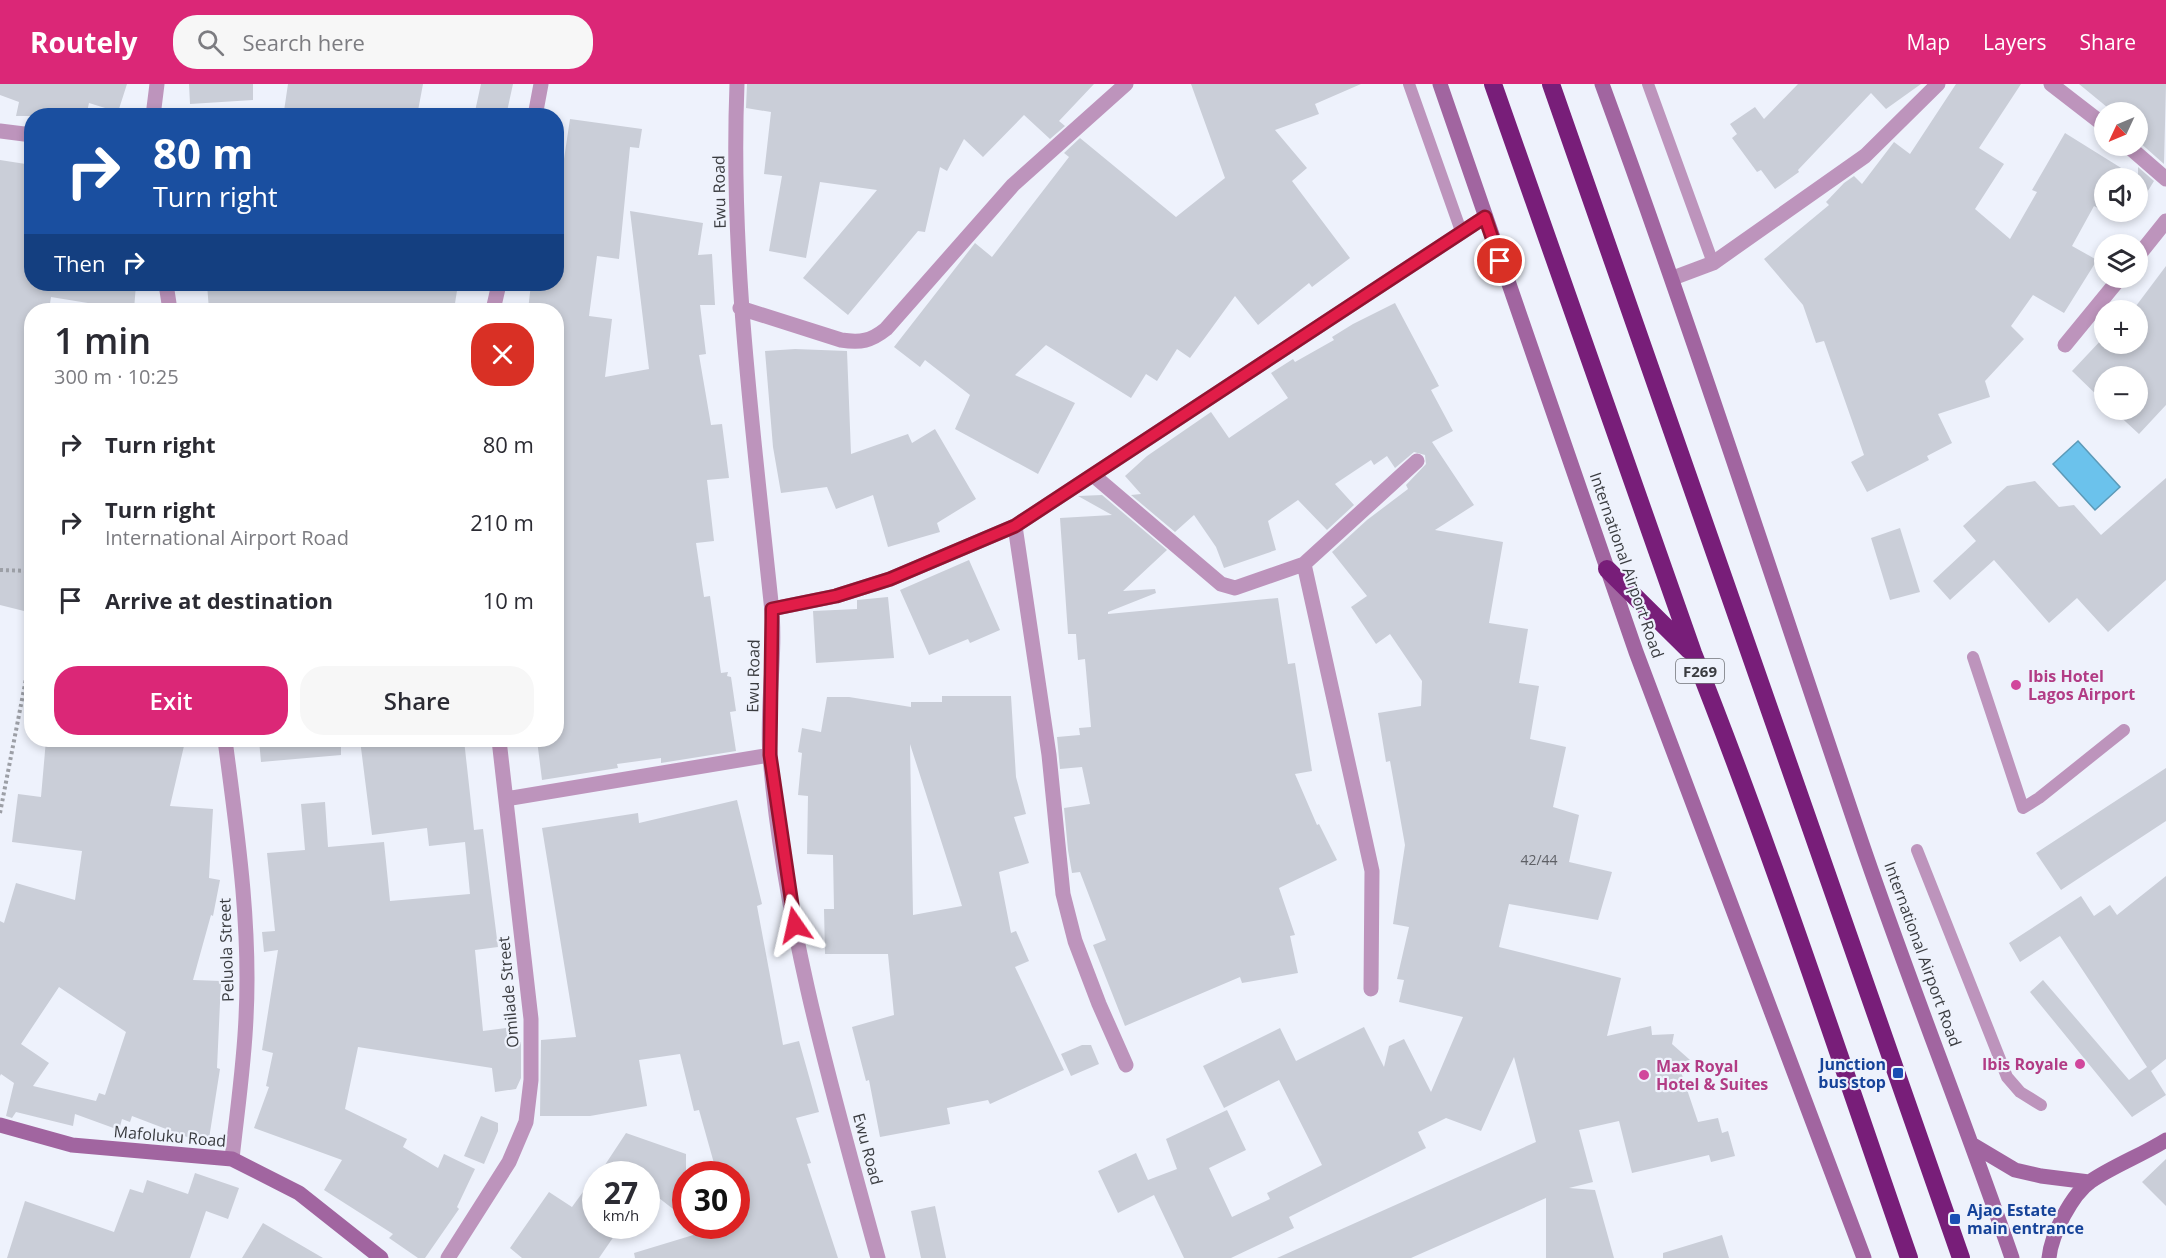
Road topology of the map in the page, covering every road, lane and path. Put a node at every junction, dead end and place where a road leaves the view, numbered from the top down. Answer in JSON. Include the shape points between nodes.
{"nodes":[{"id":1,"x":157,"y":84,"type":"edge"},
{"id":2,"x":541,"y":84,"type":"edge"},
{"id":3,"x":737,"y":84,"type":"edge"},
{"id":4,"x":1126,"y":84,"type":"edge"},
{"id":5,"x":1409,"y":84,"type":"edge"},
{"id":6,"x":1440,"y":84,"type":"edge"},
{"id":7,"x":1493,"y":84,"type":"edge"},
{"id":8,"x":1551,"y":84,"type":"edge"},
{"id":9,"x":1602,"y":84,"type":"edge"},
{"id":10,"x":1648,"y":84,"type":"edge"},
{"id":11,"x":1938,"y":84,"type":"edge"},
{"id":12,"x":2051,"y":84,"type":"edge"},
{"id":13,"x":154,"y":108,"type":"edge"},
{"id":14,"x":536,"y":108,"type":"edge"},
{"id":15,"x":2094,"y":117,"type":"edge"},
{"id":16,"x":0,"y":131,"type":"edge"},
{"id":17,"x":24,"y":134,"type":"edge"},
{"id":18,"x":2140,"y":156,"type":"edge"},
{"id":19,"x":2166,"y":179,"type":"edge"},
{"id":20,"x":1485,"y":217,"type":"junction"},
{"id":21,"x":2166,"y":221,"type":"edge"},
{"id":22,"x":1461,"y":231,"type":"junction"},
{"id":23,"x":2148,"y":244,"type":"edge"},
{"id":24,"x":1713,"y":263,"type":"junction"},
{"id":25,"x":1673,"y":278,"type":"junction"},
{"id":26,"x":2112,"y":288,"type":"edge"},
{"id":27,"x":740,"y":308,"type":"junction"},
{"id":28,"x":2065,"y":345,"type":"dead end"},
{"id":29,"x":1417,"y":461,"type":"dead end"},
{"id":30,"x":1093,"y":475,"type":"junction"},
{"id":31,"x":1015,"y":526,"type":"junction"},
{"id":32,"x":1304,"y":564,"type":"junction"},
{"id":33,"x":1607,"y":569,"type":"junction"},
{"id":34,"x":0,"y":570,"type":"edge"},
{"id":35,"x":24,"y":571,"type":"edge"},
{"id":36,"x":772,"y":609,"type":"junction"},
{"id":37,"x":1693,"y":653,"type":"junction"},
{"id":38,"x":1973,"y":657,"type":"dead end"},
{"id":39,"x":24,"y":689,"type":"edge"},
{"id":40,"x":2124,"y":730,"type":"dead end"},
{"id":41,"x":226,"y":747,"type":"edge"},
{"id":42,"x":500,"y":747,"type":"edge"},
{"id":43,"x":770,"y":755,"type":"junction"},
{"id":44,"x":506,"y":799,"type":"junction"},
{"id":45,"x":0,"y":813,"type":"edge"},
{"id":46,"x":1917,"y":850,"type":"dead end"},
{"id":47,"x":1371,"y":989,"type":"dead end"},
{"id":48,"x":1126,"y":1065,"type":"dead end"},
{"id":49,"x":2041,"y":1105,"type":"dead end"},
{"id":50,"x":0,"y":1125,"type":"edge"},
{"id":51,"x":2166,"y":1140,"type":"edge"},
{"id":52,"x":1973,"y":1144,"type":"junction"},
{"id":53,"x":232,"y":1159,"type":"junction"},
{"id":54,"x":2089,"y":1182,"type":"junction"},
{"id":55,"x":381,"y":1258,"type":"edge"},
{"id":56,"x":448,"y":1258,"type":"edge"},
{"id":57,"x":878,"y":1258,"type":"edge"},
{"id":58,"x":1864,"y":1258,"type":"edge"},
{"id":59,"x":1909,"y":1258,"type":"edge"},
{"id":60,"x":1961,"y":1258,"type":"edge"},
{"id":61,"x":2012,"y":1258,"type":"edge"},
{"id":62,"x":2049,"y":1258,"type":"edge"}],
"edges":[{"from":1,"to":13,"type":"street"},
{"from":2,"to":14,"type":"street"},
{"from":3,"to":27,"type":"street","name":"Ewu Road"},
{"from":4,"to":27,"type":"street","via":[[1013,185],[873,340],[841,340]]},
{"from":5,"to":22,"type":"lane"},
{"from":6,"to":20,"type":"main road","name":"International Airport Road"},
{"from":7,"to":37,"type":"highway","name":"International Airport Road","number":"F269"},
{"from":8,"to":60,"type":"highway"},
{"from":9,"to":25,"type":"main road","name":"International Airport Road"},
{"from":10,"to":24,"type":"lane"},
{"from":11,"to":24,"type":"street","via":[[1865,156]]},
{"from":12,"to":15,"type":"street"},
{"from":16,"to":17,"type":"street"},
{"from":18,"to":19,"type":"street"},
{"from":20,"to":22,"type":"street"},
{"from":20,"to":33,"type":"main road","name":"International Airport Road"},
{"from":21,"to":23,"type":"street"},
{"from":22,"to":30,"type":"street"},
{"from":24,"to":25,"type":"street"},
{"from":25,"to":52,"type":"main road","name":"International Airport Road","via":[[1862,844]]},
{"from":26,"to":28,"type":"street"},
{"from":27,"to":36,"type":"street","name":"Ewu Road"},
{"from":29,"to":32,"type":"street"},
{"from":30,"to":31,"type":"street"},
{"from":30,"to":32,"type":"street","via":[[1221,585],[1235,588]]},
{"from":31,"to":36,"type":"street","via":[[890,579],[836,596]]},
{"from":31,"to":48,"type":"street","via":[[1049,755],[1063,894],[1075,941]]},
{"from":32,"to":47,"type":"street","via":[[1372,871]]},
{"from":33,"to":37,"type":"highway"},
{"from":33,"to":58,"type":"main road","name":"International Airport Road"},
{"from":34,"to":35,"type":"path"},
{"from":36,"to":43,"type":"street","name":"Ewu Road"},
{"from":37,"to":59,"type":"highway","name":"International Airport Road","number":"F269","via":[[1776,876]]},
{"from":38,"to":40,"type":"lane","via":[[2023,808]]},
{"from":39,"to":45,"type":"path"},
{"from":41,"to":53,"type":"street","name":"Peluola Street","via":[[237,828],[246,1005]]},
{"from":42,"to":44,"type":"street","name":"Omilade Street"},
{"from":43,"to":44,"type":"street"},
{"from":43,"to":57,"type":"street","name":"Ewu Road","via":[[787,883],[807,987]]},
{"from":44,"to":56,"type":"street","name":"Omilade Street","via":[[531,1018],[530,1091],[526,1122],[509,1162]]},
{"from":46,"to":49,"type":"lane","via":[[2007,1077],[2020,1092]]},
{"from":50,"to":53,"type":"main road","name":"Mafoluku Road","via":[[72,1145]]},
{"from":51,"to":54,"type":"main road"},
{"from":52,"to":54,"type":"main road","via":[[2015,1170]]},
{"from":52,"to":61,"type":"main road","name":"International Airport Road"},
{"from":53,"to":55,"type":"main road","name":"Mafoluku Road","via":[[299,1193]]},
{"from":54,"to":62,"type":"main road","via":[[2062,1218],[2050,1242]]}]}
